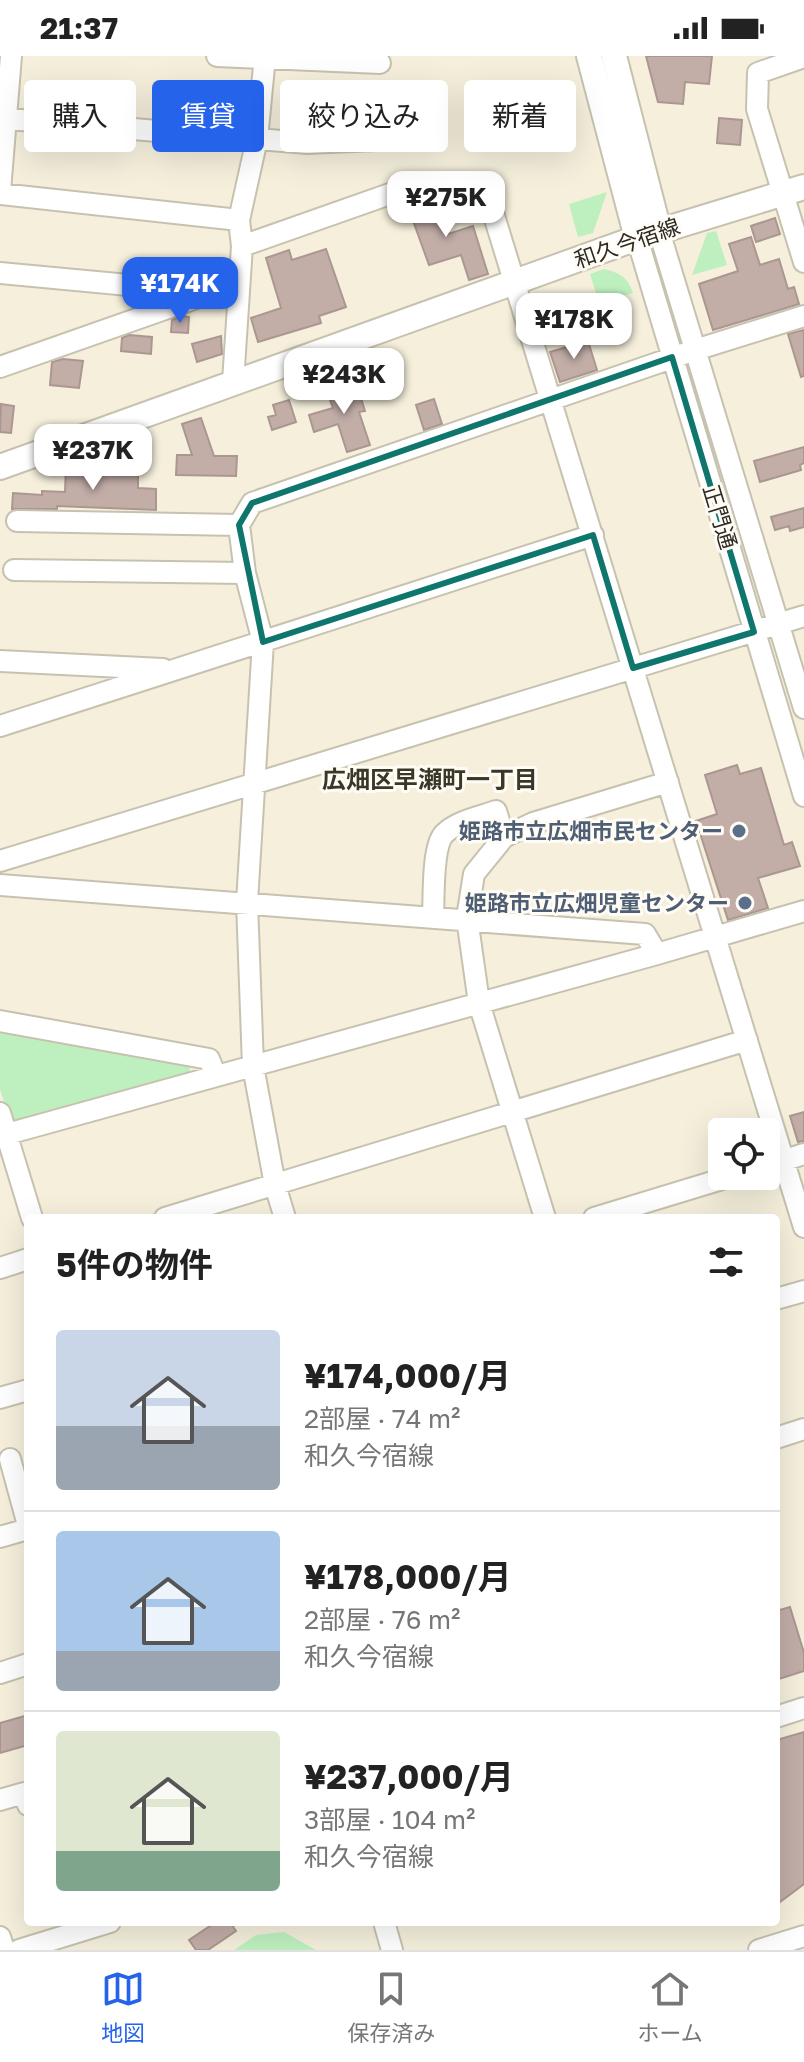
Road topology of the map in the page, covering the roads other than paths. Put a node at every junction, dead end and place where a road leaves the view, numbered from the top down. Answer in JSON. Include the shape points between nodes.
{"nodes":[{"id":1,"x":217,"y":56,"type":"edge"},
{"id":2,"x":589,"y":56,"type":"edge"},
{"id":3,"x":614,"y":56,"type":"edge"},
{"id":4,"x":804,"y":57,"type":"edge"},
{"id":5,"x":265,"y":58,"type":"edge"},
{"id":6,"x":7,"y":62,"type":"edge"},
{"id":7,"x":380,"y":63,"type":"dead end"},
{"id":8,"x":263,"y":80,"type":"edge"},
{"id":9,"x":8,"y":119,"type":"junction"},
{"id":10,"x":152,"y":131,"type":"edge"},
{"id":11,"x":254,"y":152,"type":"edge"},
{"id":12,"x":2,"y":153,"type":"edge"},
{"id":13,"x":794,"y":190,"type":"edge"},
{"id":14,"x":0,"y":192,"type":"edge"},
{"id":15,"x":239,"y":220,"type":"junction"},
{"id":16,"x":648,"y":234,"type":"junction"},
{"id":17,"x":242,"y":246,"type":"junction"},
{"id":18,"x":804,"y":262,"type":"edge"},
{"id":19,"x":0,"y":273,"type":"edge"},
{"id":20,"x":515,"y":281,"type":"junction"},
{"id":21,"x":239,"y":283,"type":"junction"},
{"id":22,"x":210,"y":293,"type":"junction"},
{"id":23,"x":804,"y":316,"type":"edge"},
{"id":24,"x":695,"y":350,"type":"junction"},
{"id":25,"x":672,"y":357,"type":"junction"},
{"id":26,"x":0,"y":367,"type":"edge"},
{"id":27,"x":233,"y":382,"type":"junction"},
{"id":28,"x":551,"y":399,"type":"junction"},
{"id":29,"x":0,"y":467,"type":"edge"},
{"id":30,"x":17,"y":521,"type":"dead end"},
{"id":31,"x":239,"y":525,"type":"junction"},
{"id":32,"x":593,"y":535,"type":"junction"},
{"id":33,"x":14,"y":570,"type":"dead end"},
{"id":34,"x":245,"y":573,"type":"junction"},
{"id":35,"x":804,"y":616,"type":"edge"},
{"id":36,"x":778,"y":624,"type":"junction"},
{"id":37,"x":754,"y":632,"type":"junction"},
{"id":38,"x":263,"y":642,"type":"junction"},
{"id":39,"x":0,"y":661,"type":"edge"},
{"id":40,"x":633,"y":668,"type":"junction"},
{"id":41,"x":179,"y":670,"type":"junction"},
{"id":42,"x":804,"y":708,"type":"edge"},
{"id":43,"x":0,"y":726,"type":"edge"},
{"id":44,"x":668,"y":782,"type":"junction"},
{"id":45,"x":256,"y":783,"type":"junction"},
{"id":46,"x":804,"y":796,"type":"edge"},
{"id":47,"x":504,"y":837,"type":"junction"},
{"id":48,"x":0,"y":861,"type":"edge"},
{"id":49,"x":0,"y":885,"type":"edge"},
{"id":50,"x":247,"y":902,"type":"junction"},
{"id":51,"x":804,"y":911,"type":"edge"},
{"id":52,"x":433,"y":916,"type":"junction"},
{"id":53,"x":467,"y":918,"type":"junction"},
{"id":54,"x":715,"y":936,"type":"junction"},
{"id":55,"x":657,"y":954,"type":"junction"},
{"id":56,"x":479,"y":1003,"type":"junction"},
{"id":57,"x":0,"y":1021,"type":"edge"},
{"id":58,"x":747,"y":1040,"type":"junction"},
{"id":59,"x":253,"y":1066,"type":"junction"},
{"id":60,"x":216,"y":1076,"type":"junction"},
{"id":61,"x":512,"y":1112,"type":"junction"},
{"id":62,"x":0,"y":1113,"type":"edge"},
{"id":63,"x":765,"y":1118,"type":"edge"},
{"id":64,"x":3,"y":1135,"type":"edge"},
{"id":65,"x":804,"y":1154,"type":"edge"},
{"id":66,"x":780,"y":1161,"type":"edge"},
{"id":67,"x":780,"y":1174,"type":"edge"},
{"id":68,"x":708,"y":1183,"type":"edge"},
{"id":69,"x":275,"y":1185,"type":"junction"},
{"id":70,"x":31,"y":1214,"type":"edge"},
{"id":71,"x":178,"y":1214,"type":"edge"},
{"id":72,"x":284,"y":1214,"type":"edge"},
{"id":73,"x":544,"y":1214,"type":"edge"},
{"id":74,"x":607,"y":1214,"type":"edge"},
{"id":75,"x":804,"y":1227,"type":"edge"},
{"id":76,"x":24,"y":1260,"type":"edge"},
{"id":77,"x":0,"y":1268,"type":"edge"},
{"id":78,"x":804,"y":1291,"type":"edge"},
{"id":79,"x":780,"y":1298,"type":"edge"},
{"id":80,"x":24,"y":1391,"type":"edge"},
{"id":81,"x":0,"y":1398,"type":"edge"},
{"id":82,"x":804,"y":1429,"type":"edge"},
{"id":83,"x":780,"y":1437,"type":"edge"},
{"id":84,"x":10,"y":1459,"type":"dead end"},
{"id":85,"x":24,"y":1512,"type":"edge"},
{"id":86,"x":24,"y":1528,"type":"edge"},
{"id":87,"x":0,"y":1537,"type":"edge"},
{"id":88,"x":24,"y":1665,"type":"edge"},
{"id":89,"x":0,"y":1673,"type":"edge"},
{"id":90,"x":804,"y":1708,"type":"edge"},
{"id":91,"x":780,"y":1716,"type":"edge"},
{"id":92,"x":24,"y":1793,"type":"edge"},
{"id":93,"x":0,"y":1800,"type":"edge"},
{"id":94,"x":385,"y":1926,"type":"edge"},
{"id":95,"x":66,"y":1928,"type":"edge"},
{"id":96,"x":804,"y":1936,"type":"edge"},
{"id":97,"x":0,"y":1937,"type":"edge"},
{"id":98,"x":4,"y":1950,"type":"edge"},
{"id":99,"x":19,"y":1950,"type":"edge"},
{"id":100,"x":392,"y":1950,"type":"edge"},
{"id":101,"x":759,"y":1950,"type":"edge"}],
"edges":[{"from":1,"to":5,"type":"street"},
{"from":2,"to":16,"type":"main road"},
{"from":3,"to":16,"type":"main road"},
{"from":4,"to":13,"type":"street","via":[[758,73],[757,109]]},
{"from":5,"to":7,"type":"street"},
{"from":5,"to":8,"type":"street"},
{"from":6,"to":9,"type":"street"},
{"from":9,"to":10,"type":"street"},
{"from":9,"to":12,"type":"street"},
{"from":11,"to":15,"type":"street"},
{"from":12,"to":14,"type":"street"},
{"from":13,"to":16,"type":"main road","name":"和久今宿線"},
{"from":13,"to":18,"type":"street"},
{"from":14,"to":15,"type":"street"},
{"from":15,"to":17,"type":"street"},
{"from":16,"to":20,"type":"main road","name":"和久今宿線"},
{"from":16,"to":24,"type":"street","name":"正門通"},
{"from":16,"to":25,"type":"street","name":"正門通"},
{"from":17,"to":20,"type":"street","via":[[421,183],[487,193]]},
{"from":17,"to":21,"type":"street"},
{"from":19,"to":22,"type":"street"},
{"from":20,"to":27,"type":"main road","name":"和久今宿線"},
{"from":20,"to":28,"type":"street"},
{"from":21,"to":22,"type":"street"},
{"from":21,"to":27,"type":"street"},
{"from":22,"to":26,"type":"street"},
{"from":23,"to":24,"type":"street"},
{"from":24,"to":25,"type":"street"},
{"from":24,"to":36,"type":"street","name":"正門通"},
{"from":25,"to":28,"type":"street"},
{"from":25,"to":37,"type":"street","name":"正門通"},
{"from":27,"to":29,"type":"main road","name":"和久今宿線"},
{"from":28,"to":31,"type":"street","via":[[252,503]]},
{"from":28,"to":32,"type":"street"},
{"from":30,"to":31,"type":"street"},
{"from":31,"to":34,"type":"street"},
{"from":32,"to":38,"type":"street"},
{"from":32,"to":40,"type":"street"},
{"from":33,"to":34,"type":"street"},
{"from":34,"to":38,"type":"street"},
{"from":35,"to":36,"type":"street"},
{"from":36,"to":37,"type":"street"},
{"from":36,"to":42,"type":"street","name":"正門通"},
{"from":37,"to":40,"type":"street"},
{"from":37,"to":46,"type":"street","name":"正門通"},
{"from":38,"to":41,"type":"street"},
{"from":38,"to":45,"type":"street"},
{"from":39,"to":41,"type":"street"},
{"from":40,"to":44,"type":"street"},
{"from":40,"to":45,"type":"street"},
{"from":41,"to":43,"type":"street"},
{"from":44,"to":47,"type":"street","via":[[533,823]]},
{"from":44,"to":54,"type":"street"},
{"from":45,"to":48,"type":"street"},
{"from":45,"to":50,"type":"street"},
{"from":47,"to":52,"type":"street","via":[[496,811],[443,835],[437,847]]},
{"from":47,"to":53,"type":"street","via":[[474,874]]},
{"from":49,"to":50,"type":"street"},
{"from":50,"to":52,"type":"street"},
{"from":50,"to":59,"type":"street"},
{"from":51,"to":54,"type":"street"},
{"from":52,"to":53,"type":"street"},
{"from":53,"to":55,"type":"street","via":[[645,934]]},
{"from":53,"to":56,"type":"street"},
{"from":54,"to":55,"type":"street"},
{"from":54,"to":58,"type":"street"},
{"from":55,"to":56,"type":"street"},
{"from":56,"to":59,"type":"street"},
{"from":56,"to":61,"type":"street"},
{"from":57,"to":60,"type":"street","via":[[209,1059]]},
{"from":58,"to":61,"type":"street"},
{"from":58,"to":63,"type":"street"},
{"from":59,"to":60,"type":"street"},
{"from":59,"to":69,"type":"street"},
{"from":60,"to":64,"type":"street"},
{"from":61,"to":69,"type":"street"},
{"from":61,"to":73,"type":"street"},
{"from":62,"to":64,"type":"street"},
{"from":64,"to":70,"type":"street"},
{"from":65,"to":66,"type":"street"},
{"from":67,"to":75,"type":"street"},
{"from":68,"to":74,"type":"street"},
{"from":69,"to":71,"type":"street"},
{"from":69,"to":72,"type":"street"},
{"from":76,"to":77,"type":"street"},
{"from":78,"to":79,"type":"street"},
{"from":80,"to":81,"type":"street"},
{"from":82,"to":83,"type":"street"},
{"from":84,"to":85,"type":"street"},
{"from":86,"to":87,"type":"street"},
{"from":88,"to":89,"type":"street"},
{"from":90,"to":91,"type":"street"},
{"from":92,"to":93,"type":"street"},
{"from":94,"to":100,"type":"street"},
{"from":95,"to":99,"type":"street"},
{"from":96,"to":101,"type":"street"},
{"from":97,"to":98,"type":"street"}]}
